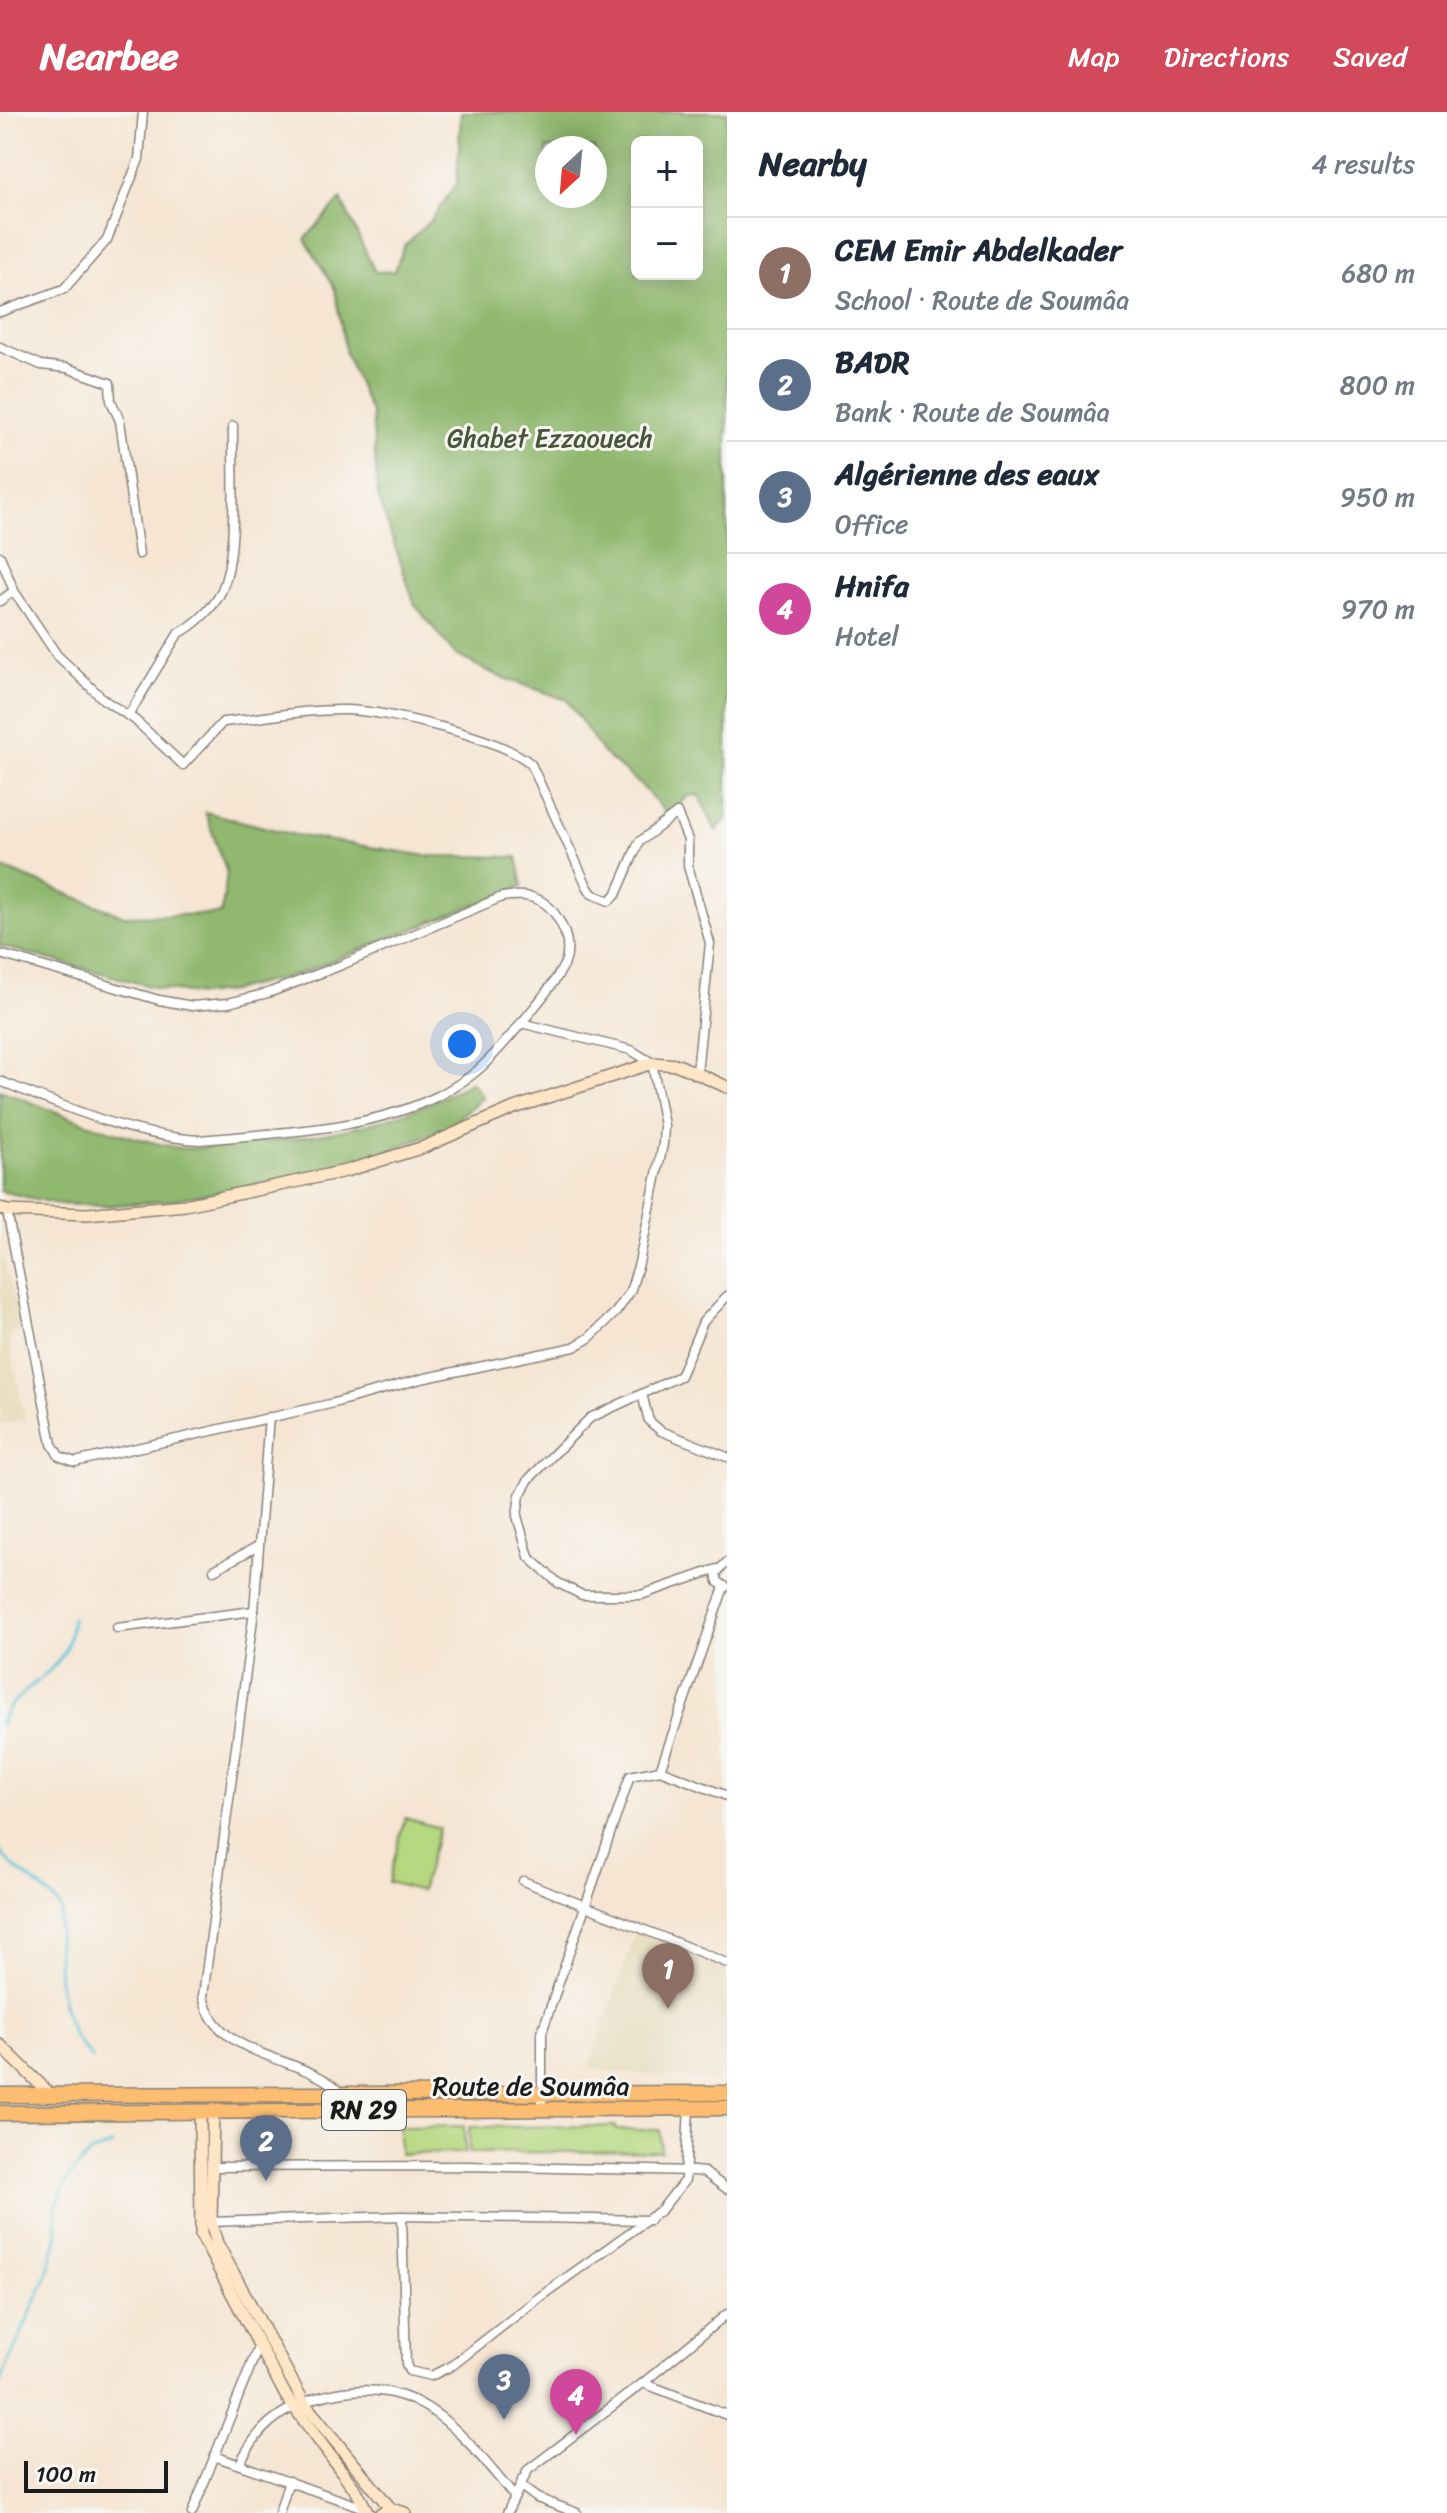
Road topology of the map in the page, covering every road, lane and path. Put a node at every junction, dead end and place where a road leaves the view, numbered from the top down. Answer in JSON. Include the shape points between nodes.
{"nodes":[{"id":1,"x":143,"y":112,"type":"edge"},
{"id":2,"x":0,"y":312,"type":"edge"},
{"id":3,"x":0,"y":347,"type":"edge"},
{"id":4,"x":233,"y":426,"type":"dead end"},
{"id":5,"x":139,"y":554,"type":"dead end"},
{"id":6,"x":0,"y":556,"type":"edge"},
{"id":7,"x":14,"y":591,"type":"junction"},
{"id":8,"x":0,"y":601,"type":"edge"},
{"id":9,"x":128,"y":716,"type":"junction"},
{"id":10,"x":0,"y":954,"type":"edge"},
{"id":11,"x":521,"y":1023,"type":"junction"},
{"id":12,"x":652,"y":1063,"type":"junction"},
{"id":13,"x":697,"y":1073,"type":"junction"},
{"id":14,"x":0,"y":1081,"type":"edge"},
{"id":15,"x":727,"y":1087,"type":"edge"},
{"id":16,"x":3,"y":1210,"type":"edge"},
{"id":17,"x":727,"y":1296,"type":"edge"},
{"id":18,"x":642,"y":1394,"type":"junction"},
{"id":19,"x":269,"y":1417,"type":"junction"},
{"id":20,"x":727,"y":1457,"type":"edge"},
{"id":21,"x":258,"y":1546,"type":"junction"},
{"id":22,"x":727,"y":1562,"type":"edge"},
{"id":23,"x":717,"y":1569,"type":"junction"},
{"id":24,"x":214,"y":1570,"type":"dead end"},
{"id":25,"x":726,"y":1587,"type":"edge"},
{"id":26,"x":254,"y":1611,"type":"junction"},
{"id":27,"x":117,"y":1628,"type":"dead end"},
{"id":28,"x":660,"y":1770,"type":"junction"},
{"id":29,"x":727,"y":1796,"type":"edge"},
{"id":30,"x":523,"y":1881,"type":"dead end"},
{"id":31,"x":584,"y":1905,"type":"junction"},
{"id":32,"x":727,"y":1963,"type":"edge"},
{"id":33,"x":0,"y":2045,"type":"edge"},
{"id":34,"x":727,"y":2093,"type":"edge"},
{"id":35,"x":542,"y":2094,"type":"junction"},
{"id":36,"x":0,"y":2095,"type":"edge"},
{"id":37,"x":51,"y":2095,"type":"junction"},
{"id":38,"x":344,"y":2095,"type":"junction"},
{"id":39,"x":689,"y":2108,"type":"junction"},
{"id":40,"x":727,"y":2108,"type":"edge"},
{"id":41,"x":542,"y":2109,"type":"junction"},
{"id":42,"x":207,"y":2110,"type":"junction"},
{"id":43,"x":348,"y":2110,"type":"junction"},
{"id":44,"x":0,"y":2113,"type":"edge"},
{"id":45,"x":211,"y":2167,"type":"junction"},
{"id":46,"x":687,"y":2171,"type":"junction"},
{"id":47,"x":727,"y":2189,"type":"edge"},
{"id":48,"x":402,"y":2216,"type":"junction"},
{"id":49,"x":650,"y":2220,"type":"junction"},
{"id":50,"x":205,"y":2222,"type":"junction"},
{"id":51,"x":727,"y":2314,"type":"edge"},
{"id":52,"x":259,"y":2345,"type":"junction"},
{"id":53,"x":643,"y":2383,"type":"junction"},
{"id":54,"x":299,"y":2405,"type":"junction"},
{"id":55,"x":727,"y":2415,"type":"edge"},
{"id":56,"x":214,"y":2456,"type":"junction"},
{"id":57,"x":240,"y":2463,"type":"junction"},
{"id":58,"x":521,"y":2479,"type":"junction"},
{"id":59,"x":289,"y":2481,"type":"junction"},
{"id":60,"x":513,"y":2495,"type":"junction"},
{"id":61,"x":368,"y":2511,"type":"edge"},
{"id":62,"x":386,"y":2511,"type":"edge"},
{"id":63,"x":192,"y":2513,"type":"edge"},
{"id":64,"x":279,"y":2513,"type":"edge"},
{"id":65,"x":405,"y":2513,"type":"edge"},
{"id":66,"x":507,"y":2513,"type":"edge"},
{"id":67,"x":577,"y":2513,"type":"edge"}],
"edges":[{"from":1,"to":2,"type":"street","via":[[139,159],[107,240],[64,289]]},
{"from":3,"to":5,"type":"street","via":[[41,365],[110,383]]},
{"from":4,"to":9,"type":"street","via":[[230,555],[221,593],[178,634]]},
{"from":6,"to":7,"type":"street"},
{"from":7,"to":8,"type":"street"},
{"from":7,"to":9,"type":"street","via":[[57,655]]},
{"from":9,"to":13,"type":"street","via":[[183,765],[223,722],[348,710],[420,722],[521,754],[531,764],[587,886],[609,901],[639,842],[677,813],[688,840],[688,866],[710,943]]},
{"from":10,"to":11,"type":"street","via":[[159,1000],[192,1006],[228,1003],[339,966],[502,897],[526,895],[554,912],[568,946],[565,963]]},
{"from":11,"to":12,"type":"street","via":[[631,1050]]},
{"from":11,"to":14,"type":"street","via":[[478,1070],[438,1096],[335,1126],[178,1139]]},
{"from":12,"to":13,"type":"street"},
{"from":12,"to":16,"type":"street","via":[[346,1171],[185,1205],[87,1214]]},
{"from":12,"to":19,"type":"street","via":[[663,1144],[639,1263],[630,1292],[589,1338],[574,1347]]},
{"from":13,"to":15,"type":"street"},
{"from":16,"to":19,"type":"street","via":[[52,1444],[59,1456],[75,1462]]},
{"from":17,"to":18,"type":"street","via":[[703,1322],[680,1376]]},
{"from":18,"to":20,"type":"street","via":[[649,1421],[661,1431]]},
{"from":18,"to":23,"type":"street","via":[[590,1418],[529,1479],[517,1516],[529,1557],[558,1583],[582,1595],[641,1595]]},
{"from":19,"to":21,"type":"street"},
{"from":21,"to":24,"type":"street"},
{"from":21,"to":26,"type":"street"},
{"from":22,"to":23,"type":"street"},
{"from":23,"to":25,"type":"street","via":[[716,1578]]},
{"from":25,"to":28,"type":"street"},
{"from":26,"to":27,"type":"street"},
{"from":26,"to":38,"type":"street","via":[[203,1996],[212,2021],[230,2037],[329,2080]]},
{"from":28,"to":29,"type":"street"},
{"from":28,"to":31,"type":"street","via":[[630,1776]]},
{"from":30,"to":31,"type":"street"},
{"from":31,"to":32,"type":"street"},
{"from":31,"to":35,"type":"street","via":[[542,2032]]},
{"from":33,"to":37,"type":"street"},
{"from":34,"to":35,"type":"highway","name":"Route de Soumâa","number":"RN 29"},
{"from":35,"to":38,"type":"highway","name":"Route de Soumâa","number":"RN 29"},
{"from":35,"to":41,"type":"street"},
{"from":36,"to":37,"type":"highway","name":"Route de Soumâa","number":"RN 29"},
{"from":37,"to":38,"type":"highway","name":"Route de Soumâa","number":"RN 29"},
{"from":38,"to":43,"type":"street"},
{"from":39,"to":40,"type":"highway","name":"Route de Soumâa","number":"RN 29"},
{"from":39,"to":41,"type":"highway","name":"Route de Soumâa","number":"RN 29"},
{"from":39,"to":46,"type":"street"},
{"from":41,"to":43,"type":"highway","name":"Route de Soumâa","number":"RN 29"},
{"from":42,"to":43,"type":"highway","name":"Route de Soumâa","number":"RN 29"},
{"from":42,"to":44,"type":"highway","name":"Route de Soumâa","number":"RN 29"},
{"from":42,"to":45,"type":"street"},
{"from":42,"to":50,"type":"street"},
{"from":45,"to":46,"type":"street"},
{"from":45,"to":50,"type":"street"},
{"from":46,"to":47,"type":"street","via":[[704,2172]]},
{"from":46,"to":49,"type":"street","via":[[679,2190]]},
{"from":48,"to":49,"type":"street"},
{"from":48,"to":49,"type":"street","via":[[406,2364],[409,2371],[431,2376]]},
{"from":48,"to":50,"type":"street"},
{"from":50,"to":52,"type":"street","via":[[207,2248]]},
{"from":50,"to":54,"type":"street"},
{"from":51,"to":53,"type":"street"},
{"from":52,"to":54,"type":"street"},
{"from":52,"to":56,"type":"street"},
{"from":53,"to":55,"type":"street"},
{"from":53,"to":58,"type":"street"},
{"from":54,"to":57,"type":"street","via":[[270,2419]]},
{"from":54,"to":60,"type":"street","via":[[356,2389],[376,2388],[412,2398],[460,2436]]},
{"from":54,"to":61,"type":"street"},
{"from":54,"to":62,"type":"street"},
{"from":56,"to":57,"type":"street"},
{"from":56,"to":63,"type":"street"},
{"from":57,"to":59,"type":"street"},
{"from":58,"to":60,"type":"street"},
{"from":58,"to":67,"type":"street","via":[[522,2487],[537,2498]]},
{"from":59,"to":61,"type":"street"},
{"from":59,"to":64,"type":"street"},
{"from":60,"to":66,"type":"street"},
{"from":62,"to":65,"type":"street"}]}
